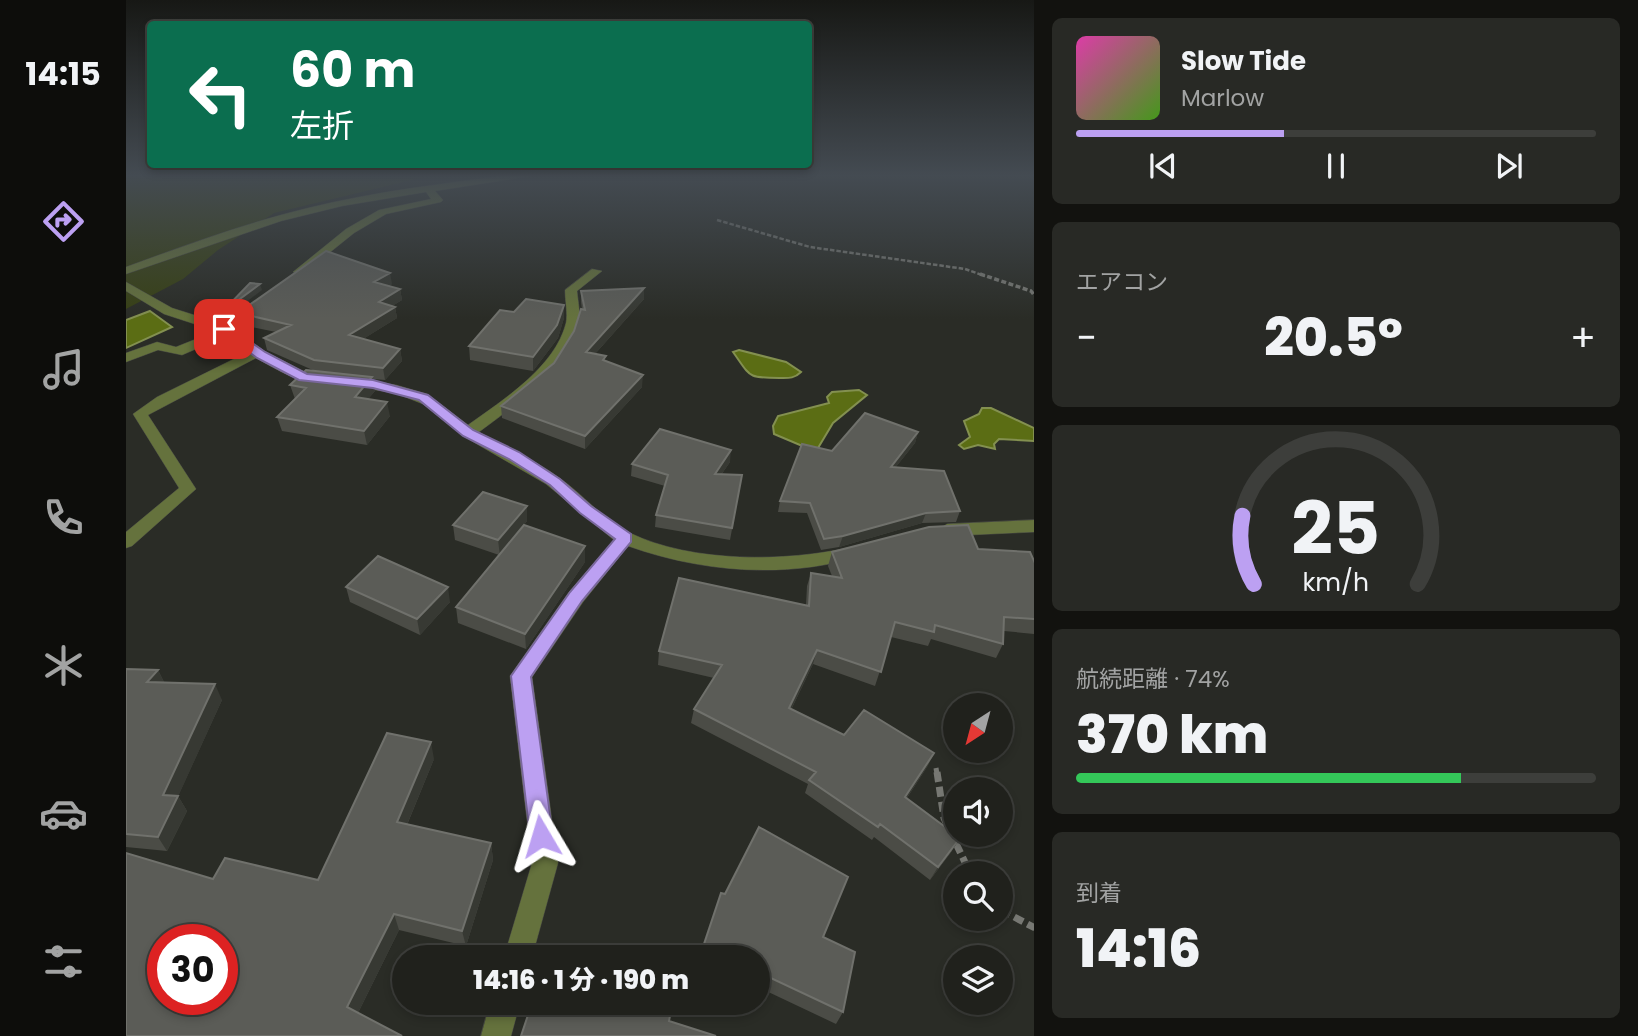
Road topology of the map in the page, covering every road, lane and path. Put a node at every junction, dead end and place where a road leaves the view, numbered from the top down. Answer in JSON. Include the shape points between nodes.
{"nodes":[{"id":1,"x":265,"y":222,"type":"edge"},
{"id":2,"x":365,"y":222,"type":"edge"},
{"id":3,"x":725,"y":222,"type":"edge"},
{"id":4,"x":126,"y":271,"type":"edge"},
{"id":5,"x":596,"y":271,"type":"dead end"},
{"id":6,"x":292,"y":278,"type":"edge"},
{"id":7,"x":126,"y":286,"type":"edge"},
{"id":8,"x":1032,"y":290,"type":"edge"},
{"id":9,"x":1034,"y":296,"type":"edge"},
{"id":10,"x":228,"y":327,"type":"junction"},
{"id":11,"x":258,"y":352,"type":"junction"},
{"id":12,"x":126,"y":358,"type":"edge"},
{"id":13,"x":468,"y":433,"type":"junction"},
{"id":14,"x":1034,"y":526,"type":"edge"},
{"id":15,"x":923,"y":531,"type":"edge"},
{"id":16,"x":625,"y":538,"type":"junction"},
{"id":17,"x":126,"y":542,"type":"edge"},
{"id":18,"x":876,"y":546,"type":"edge"},
{"id":19,"x":936,"y":768,"type":"edge"},
{"id":20,"x":964,"y":861,"type":"edge"},
{"id":21,"x":1013,"y":917,"type":"edge"},
{"id":22,"x":1034,"y":928,"type":"edge"},
{"id":23,"x":521,"y":945,"type":"edge"},
{"id":24,"x":502,"y":1015,"type":"edge"},
{"id":25,"x":496,"y":1036,"type":"edge"}],
"edges":[{"from":1,"to":4,"type":"street"},
{"from":2,"to":6,"type":"street"},
{"from":3,"to":8,"type":"path","via":[[810,247],[965,269]]},
{"from":5,"to":13,"type":"street","via":[[571,290],[568,335],[529,387]]},
{"from":7,"to":10,"type":"street","via":[[168,311]]},
{"from":8,"to":9,"type":"path"},
{"from":10,"to":11,"type":"street"},
{"from":10,"to":12,"type":"street","via":[[177,352],[157,346]]},
{"from":11,"to":13,"type":"street","via":[[304,377],[373,384],[423,397]]},
{"from":11,"to":17,"type":"street","via":[[140,414],[188,489]]},
{"from":13,"to":16,"type":"street","via":[[555,482]]},
{"from":14,"to":15,"type":"street"},
{"from":16,"to":18,"type":"street","via":[[676,553],[779,563],[840,556]]},
{"from":16,"to":23,"type":"street","via":[[576,597],[521,676],[545,863]]},
{"from":19,"to":20,"type":"path","via":[[944,818]]},
{"from":21,"to":22,"type":"path"},
{"from":24,"to":25,"type":"street"}]}
